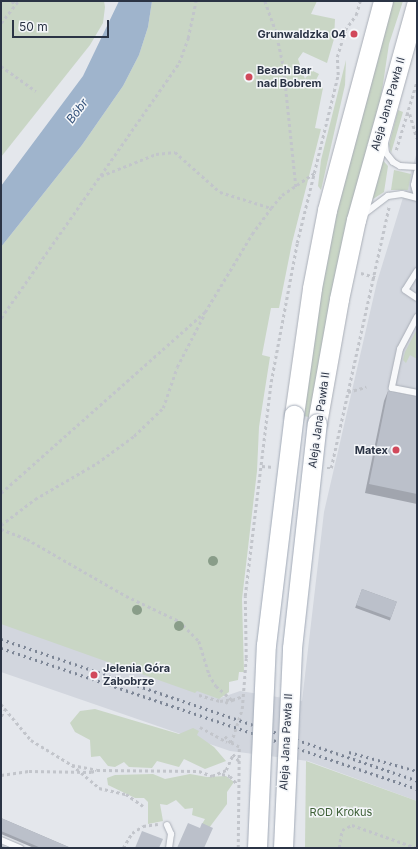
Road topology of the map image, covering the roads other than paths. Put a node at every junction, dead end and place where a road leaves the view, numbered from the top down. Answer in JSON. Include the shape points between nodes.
{"nodes":[{"id":1,"x":383,"y":1,"type":"edge"},
{"id":2,"x":417,"y":2,"type":"edge"},
{"id":3,"x":389,"y":99,"type":"junction"},
{"id":4,"x":417,"y":167,"type":"edge"},
{"id":5,"x":417,"y":172,"type":"edge"},
{"id":6,"x":417,"y":197,"type":"edge"},
{"id":7,"x":356,"y":220,"type":"junction"},
{"id":8,"x":417,"y":271,"type":"edge"},
{"id":9,"x":417,"y":298,"type":"edge"},
{"id":10,"x":417,"y":317,"type":"edge"},
{"id":11,"x":417,"y":393,"type":"edge"},
{"id":12,"x":167,"y":825,"type":"road end"},
{"id":13,"x":1,"y":840,"type":"edge"},
{"id":14,"x":20,"y":848,"type":"edge"},
{"id":15,"x":169,"y":848,"type":"edge"},
{"id":16,"x":257,"y":848,"type":"edge"},
{"id":17,"x":282,"y":848,"type":"edge"}],
"edges":[{"from":1,"to":16,"type":"main road","bridge":true,"via":[[327,210],[312,288],[266,645]]},
{"from":2,"to":3,"type":"main road","name":"Aleja Jana Pawła II"},
{"from":3,"to":4,"type":"lane","via":[[386,153],[400,166]]},
{"from":3,"to":7,"type":"main road","name":"Aleja Jana Pawła II"},
{"from":5,"to":6,"type":"lane","via":[[414,185]]},
{"from":6,"to":7,"type":"lane","via":[[402,194],[384,198]]},
{"from":7,"to":17,"type":"main road","name":"Aleja Jana Pawła II","bridge":true,"via":[[317,423],[292,648]]},
{"from":8,"to":9,"type":"lane","via":[[405,290]]},
{"from":10,"to":11,"type":"lane","via":[[400,349],[392,388]]},
{"from":12,"to":15,"type":"lane","via":[[171,834]]},
{"from":13,"to":14,"type":"lane"}]}
